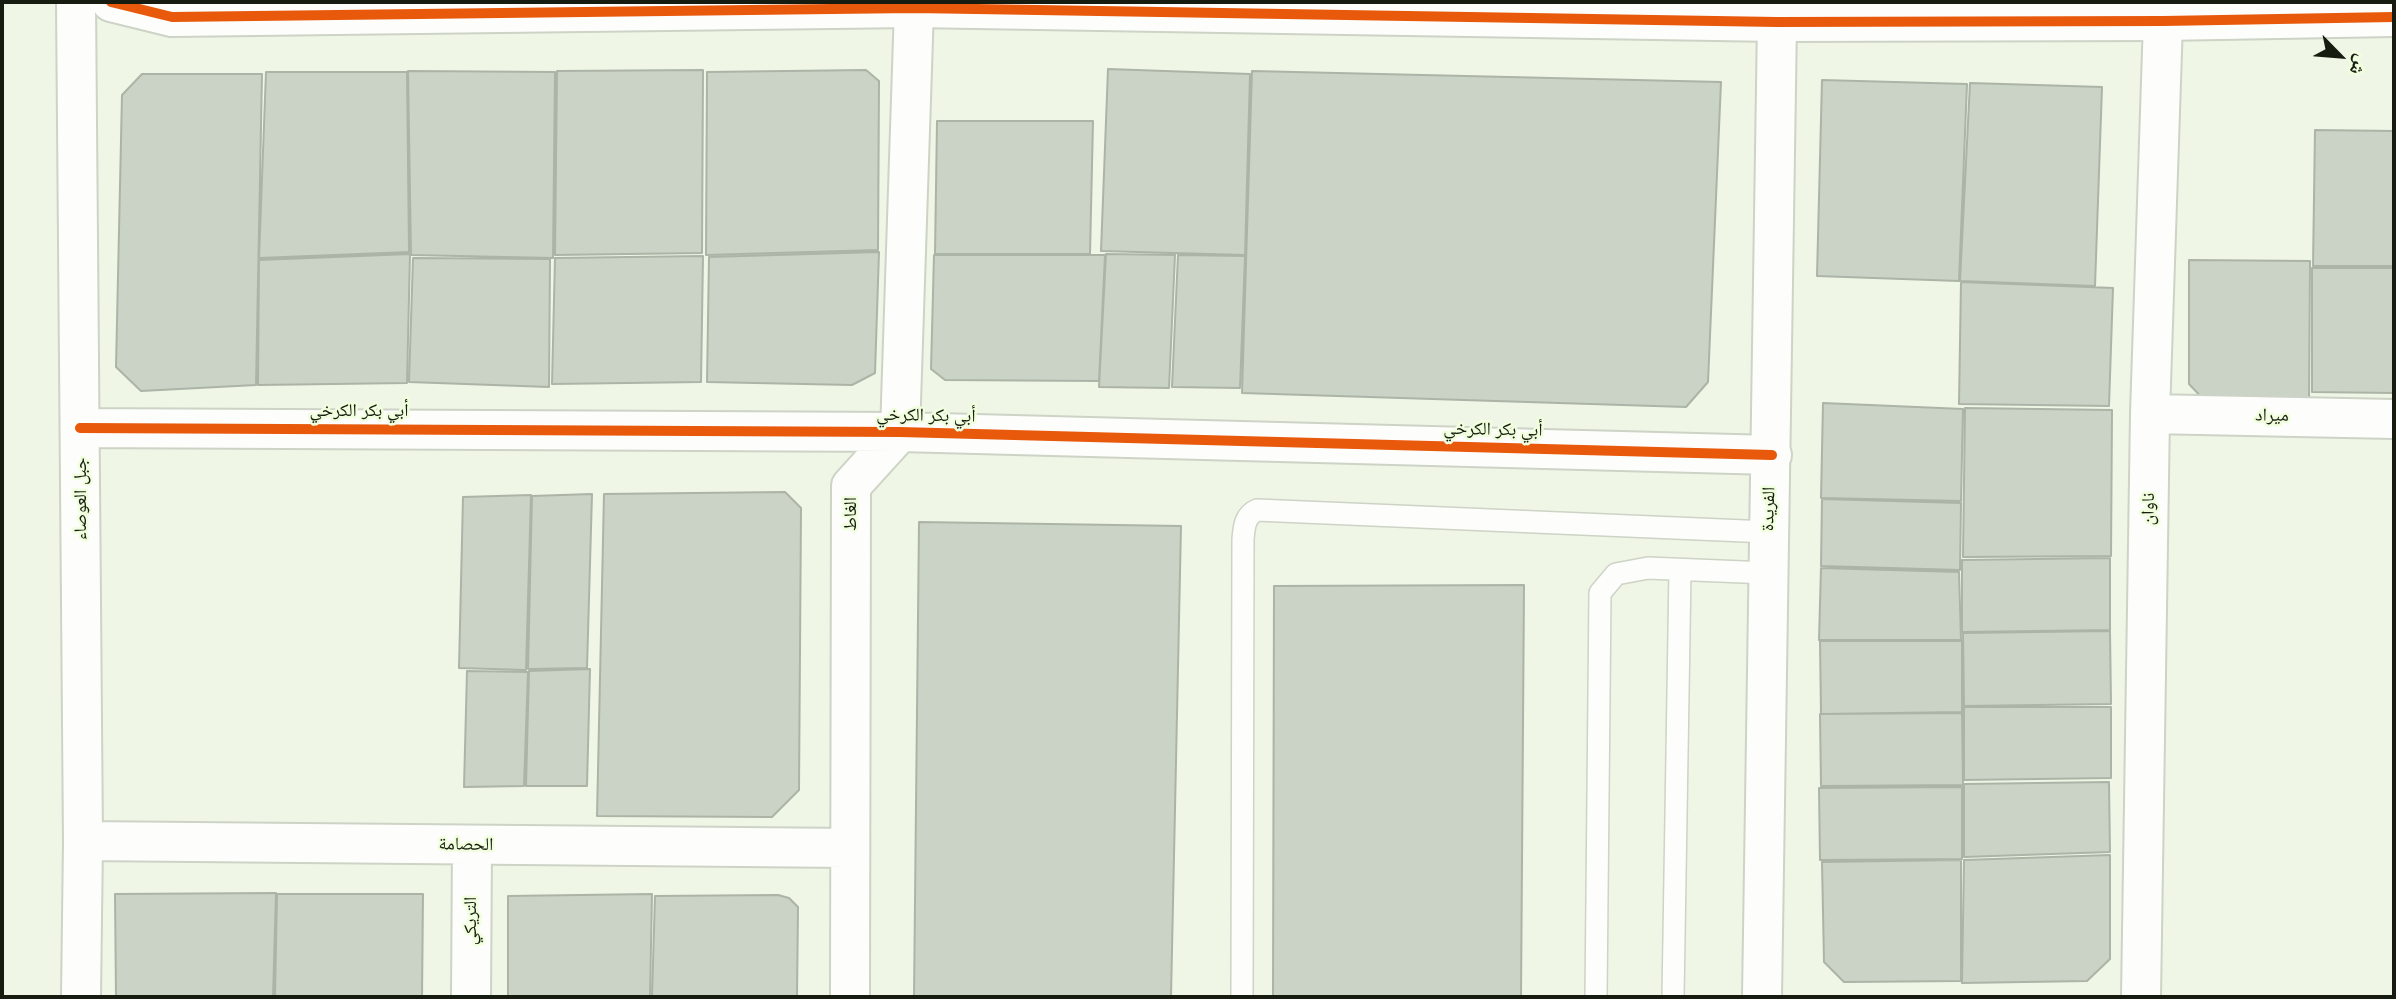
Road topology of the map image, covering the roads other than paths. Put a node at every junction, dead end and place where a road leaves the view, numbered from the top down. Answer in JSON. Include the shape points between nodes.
{"nodes":[{"id":1,"x":76,"y":2,"type":"edge"},
{"id":2,"x":111,"y":2,"type":"edge"},
{"id":3,"x":757,"y":6,"type":"edge"},
{"id":4,"x":914,"y":8,"type":"junction"},
{"id":5,"x":2394,"y":17,"type":"edge"},
{"id":6,"x":2163,"y":21,"type":"junction"},
{"id":7,"x":1777,"y":22,"type":"junction"},
{"id":8,"x":2150,"y":414,"type":"junction"},
{"id":9,"x":2394,"y":418,"type":"edge"},
{"id":10,"x":80,"y":428,"type":"junction"},
{"id":11,"x":900,"y":432,"type":"junction"},
{"id":12,"x":1772,"y":454,"type":"junction"},
{"id":13,"x":1768,"y":533,"type":"junction"},
{"id":14,"x":1679,"y":571,"type":"junction"},
{"id":15,"x":1767,"y":573,"type":"junction"},
{"id":16,"x":83,"y":841,"type":"junction"},
{"id":17,"x":472,"y":845,"type":"junction"},
{"id":18,"x":850,"y":848,"type":"junction"},
{"id":19,"x":81,"y":997,"type":"edge"},
{"id":20,"x":471,"y":997,"type":"edge"},
{"id":21,"x":850,"y":997,"type":"edge"},
{"id":22,"x":1241,"y":997,"type":"edge"},
{"id":23,"x":1596,"y":997,"type":"edge"},
{"id":24,"x":1674,"y":997,"type":"edge"},
{"id":25,"x":1762,"y":997,"type":"edge"},
{"id":26,"x":2141,"y":997,"type":"edge"}],
"edges":[{"from":1,"to":10,"type":"street","name":"جبل العوصاء"},
{"from":2,"to":3,"type":"street","via":[[172,17]]},
{"from":3,"to":4,"type":"street"},
{"from":4,"to":7,"type":"street"},
{"from":4,"to":11,"type":"street"},
{"from":5,"to":6,"type":"street"},
{"from":6,"to":7,"type":"street"},
{"from":6,"to":8,"type":"street","name":"ناوان"},
{"from":7,"to":12,"type":"street","name":"الفريدة"},
{"from":8,"to":9,"type":"street","name":"ميراد"},
{"from":8,"to":26,"type":"street","name":"ناوان"},
{"from":10,"to":11,"type":"street","name":"أبي بكر الكرخي"},
{"from":10,"to":16,"type":"street","name":"جبل العوصاء"},
{"from":11,"to":12,"type":"street","name":"أبي بكر الكرخي"},
{"from":11,"to":18,"type":"street","name":"الغاط","via":[[851,486]]},
{"from":12,"to":13,"type":"street","name":"الفريدة"},
{"from":13,"to":15,"type":"street","name":"الفريدة"},
{"from":13,"to":22,"type":"lane","via":[[1251,512],[1243,539]]},
{"from":14,"to":15,"type":"lane"},
{"from":14,"to":23,"type":"lane","via":[[1648,568],[1616,573],[1600,593]]},
{"from":14,"to":24,"type":"lane"},
{"from":15,"to":25,"type":"street","name":"الفريدة"},
{"from":16,"to":17,"type":"street","name":"الحصامة"},
{"from":16,"to":19,"type":"street","name":"جبل العوصاء"},
{"from":17,"to":18,"type":"street","name":"الحصامة"},
{"from":17,"to":20,"type":"street","name":"التريكي"},
{"from":18,"to":21,"type":"street","name":"الغاط"}]}
